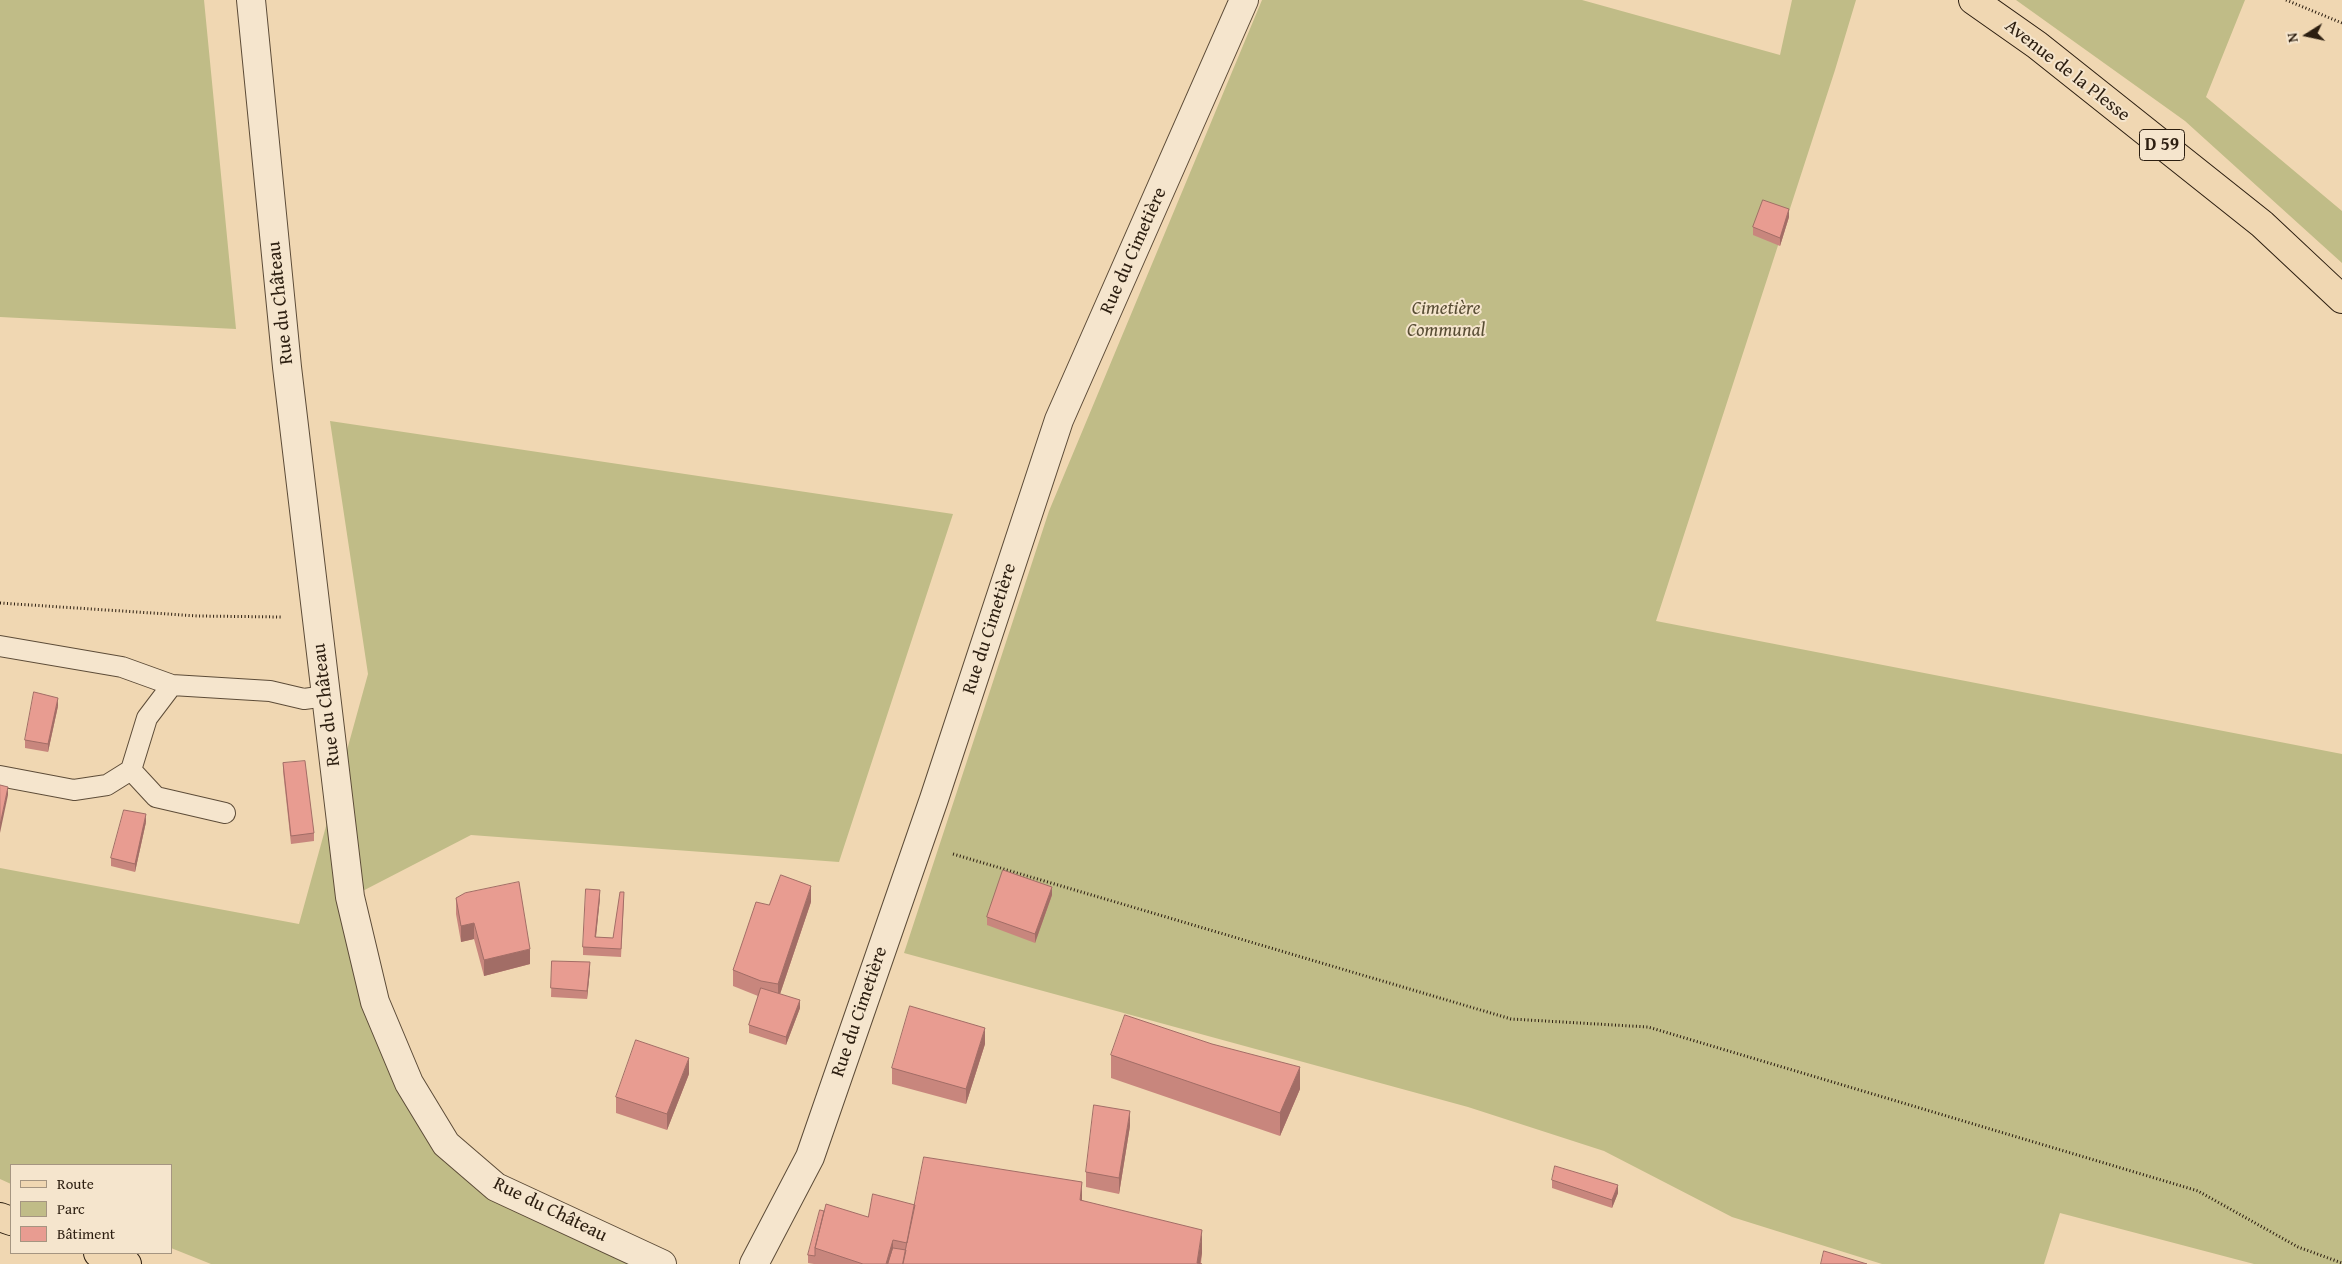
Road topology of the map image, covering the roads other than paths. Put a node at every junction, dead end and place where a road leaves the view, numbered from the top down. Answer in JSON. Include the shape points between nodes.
{"nodes":[{"id":1,"x":251,"y":0,"type":"edge"},
{"id":2,"x":1244,"y":0,"type":"edge"},
{"id":3,"x":1974,"y":0,"type":"edge"},
{"id":4,"x":2342,"y":299,"type":"edge"},
{"id":5,"x":0,"y":646,"type":"edge"},
{"id":6,"x":172,"y":685,"type":"junction"},
{"id":7,"x":326,"y":696,"type":"junction"},
{"id":8,"x":131,"y":770,"type":"junction"},
{"id":9,"x":0,"y":776,"type":"edge"},
{"id":10,"x":225,"y":813,"type":"dead end"},
{"id":11,"x":101,"y":1254,"type":"edge"},
{"id":12,"x":127,"y":1264,"type":"edge"},
{"id":13,"x":662,"y":1264,"type":"edge"},
{"id":14,"x":754,"y":1264,"type":"edge"}],
"edges":[{"from":1,"to":7,"type":"street","name":"Rue du Château","via":[[287,366]]},
{"from":2,"to":14,"type":"street","name":"Rue du Cimetière","via":[[1059,420],[919,844],[810,1157]]},
{"from":3,"to":4,"type":"main road","name":"Avenue de la Plesse","number":"D 59","via":[[2037,45],[2262,224]]},
{"from":5,"to":6,"type":"lane","via":[[122,667]]},
{"from":6,"to":7,"type":"lane","via":[[270,692],[304,699]]},
{"from":6,"to":8,"type":"lane","via":[[147,718]]},
{"from":7,"to":13,"type":"street","name":"Rue du Château","via":[[350,897],[375,1002],[409,1083],[446,1144],[496,1187]]},
{"from":8,"to":9,"type":"lane","via":[[107,785],[74,790]]},
{"from":8,"to":10,"type":"lane","via":[[156,797]]},
{"from":11,"to":12,"type":"main road"}]}
